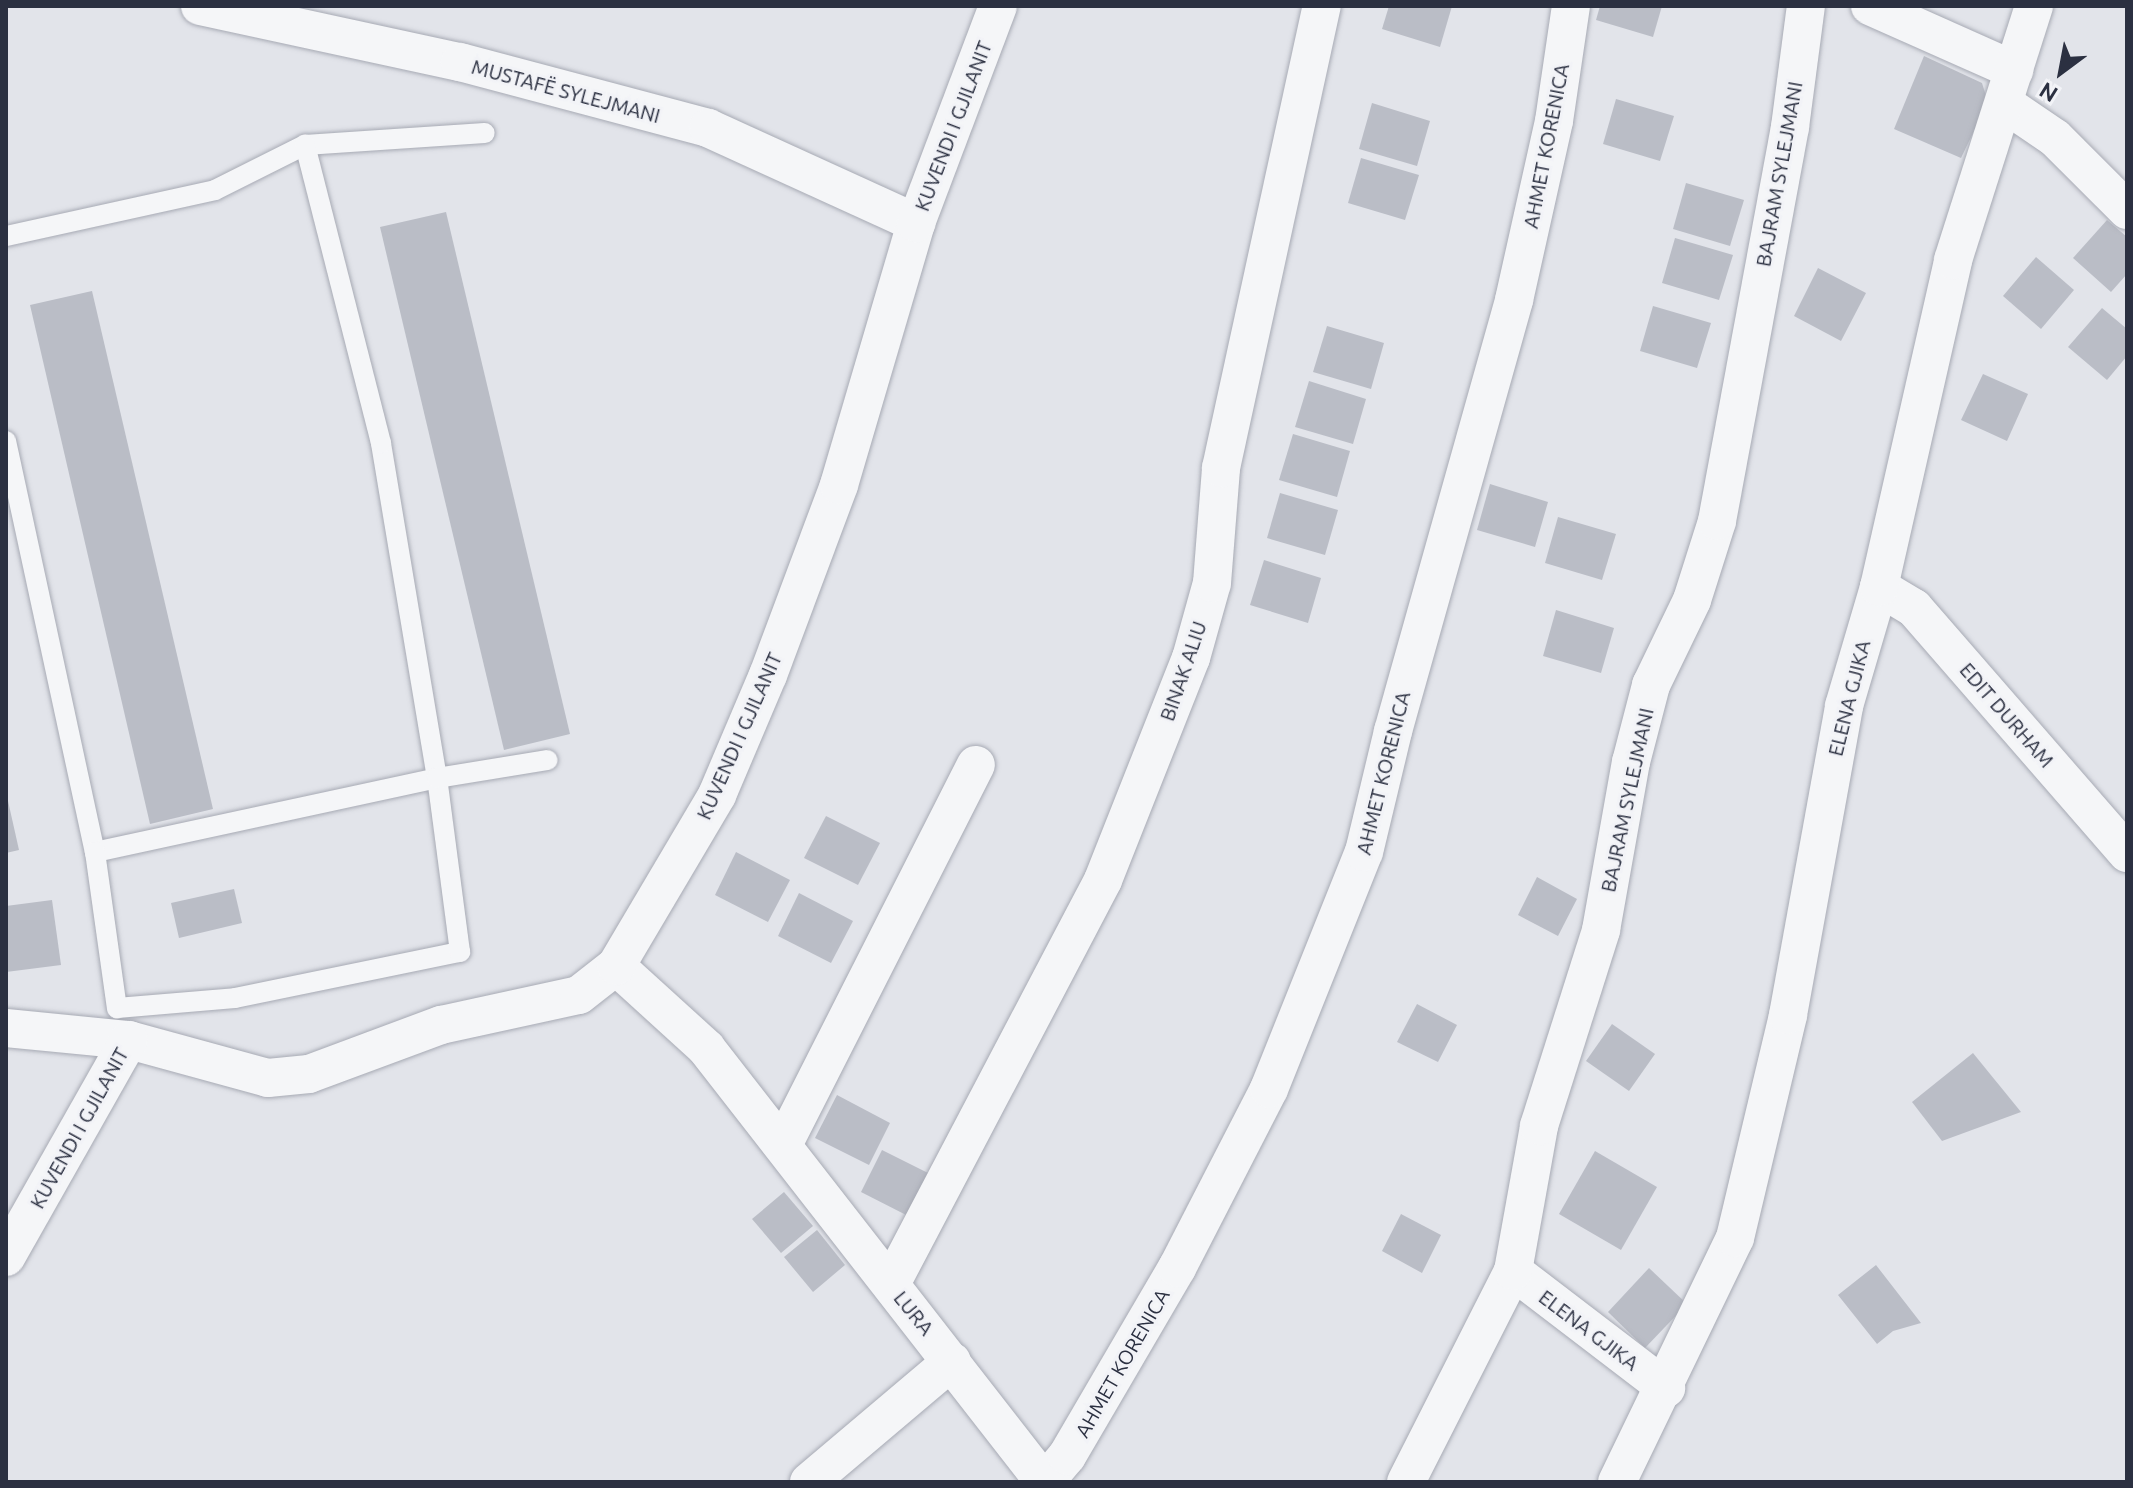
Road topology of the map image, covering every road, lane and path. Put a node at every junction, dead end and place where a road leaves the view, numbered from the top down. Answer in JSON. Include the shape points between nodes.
{"nodes":[{"id":1,"x":200,"y":6,"type":"edge"},
{"id":2,"x":998,"y":6,"type":"edge"},
{"id":3,"x":1322,"y":6,"type":"edge"},
{"id":4,"x":1571,"y":6,"type":"edge"},
{"id":5,"x":1806,"y":6,"type":"edge"},
{"id":6,"x":1870,"y":6,"type":"edge"},
{"id":7,"x":2034,"y":6,"type":"edge"},
{"id":8,"x":2009,"y":87,"type":"junction"},
{"id":9,"x":485,"y":133,"type":"dead end"},
{"id":10,"x":305,"y":145,"type":"junction"},
{"id":11,"x":2127,"y":210,"type":"edge"},
{"id":12,"x":916,"y":223,"type":"junction"},
{"id":13,"x":6,"y":236,"type":"edge"},
{"id":14,"x":6,"y":441,"type":"edge"},
{"id":15,"x":1879,"y":587,"type":"junction"},
{"id":16,"x":548,"y":760,"type":"dead end"},
{"id":17,"x":976,"y":765,"type":"dead end"},
{"id":18,"x":437,"y":778,"type":"junction"},
{"id":19,"x":95,"y":852,"type":"junction"},
{"id":20,"x":2127,"y":853,"type":"edge"},
{"id":21,"x":616,"y":966,"type":"junction"},
{"id":22,"x":123,"y":1024,"type":"junction"},
{"id":23,"x":6,"y":1028,"type":"edge"},
{"id":24,"x":784,"y":1143,"type":"junction"},
{"id":25,"x":6,"y":1257,"type":"edge"},
{"id":26,"x":1513,"y":1271,"type":"junction"},
{"id":27,"x":891,"y":1284,"type":"junction"},
{"id":28,"x":952,"y":1361,"type":"junction"},
{"id":29,"x":1666,"y":1388,"type":"junction"},
{"id":30,"x":809,"y":1482,"type":"edge"},
{"id":31,"x":1045,"y":1482,"type":"edge"},
{"id":32,"x":1406,"y":1482,"type":"edge"},
{"id":33,"x":1617,"y":1482,"type":"edge"}],
"edges":[{"from":1,"to":12,"type":"street","name":"MUSTAFË SYLEJMANI","via":[[460,62],[708,128]]},
{"from":2,"to":12,"type":"street","name":"KUVENDI I GJILANIT"},
{"from":3,"to":27,"type":"street","name":"BINAK ALIU","via":[[1221,468],[1212,583],[1191,658],[1103,880]]},
{"from":4,"to":31,"type":"street","name":"AHMET KORENICA","via":[[1554,121],[1514,300],[1364,852],[1269,1089],[1177,1268],[1067,1456]]},
{"from":5,"to":26,"type":"street","name":"BAJRAM SYLEJMANI","via":[[1790,127],[1717,521],[1692,600],[1651,685],[1631,762],[1601,930],[1539,1126]]},
{"from":6,"to":8,"type":"street"},
{"from":7,"to":8,"type":"street","name":"ELENA GJIKA"},
{"from":8,"to":11,"type":"street"},
{"from":8,"to":15,"type":"street","name":"ELENA GJIKA","via":[[1953,260]]},
{"from":9,"to":10,"type":"lane"},
{"from":10,"to":13,"type":"lane","via":[[215,190]]},
{"from":10,"to":18,"type":"lane","via":[[381,443]]},
{"from":12,"to":21,"type":"street","name":"KUVENDI I GJILANIT","via":[[839,485],[768,675],[717,795]]},
{"from":14,"to":19,"type":"lane"},
{"from":15,"to":20,"type":"street","name":"EDIT DURHAM","via":[[1914,608]]},
{"from":15,"to":29,"type":"street","name":"ELENA GJIKA","via":[[1844,706],[1788,1015],[1735,1238]]},
{"from":16,"to":18,"type":"lane"},
{"from":17,"to":24,"type":"street"},
{"from":18,"to":19,"type":"lane"},
{"from":18,"to":22,"type":"lane","via":[[460,952]]},
{"from":19,"to":22,"type":"lane"},
{"from":21,"to":22,"type":"street","name":"KUVENDI I GJILANIT","via":[[579,995],[441,1025],[309,1074],[268,1078]]},
{"from":21,"to":24,"type":"street","name":"LURA","via":[[706,1048]]},
{"from":22,"to":23,"type":"street"},
{"from":22,"to":25,"type":"street","name":"KUVENDI I GJILANIT"},
{"from":24,"to":27,"type":"street","name":"LURA"},
{"from":26,"to":29,"type":"street","name":"ELENA GJIKA"},
{"from":26,"to":32,"type":"street","name":"BAJRAM SYLEJMANI"},
{"from":27,"to":28,"type":"street","name":"LURA"},
{"from":28,"to":30,"type":"street"},
{"from":28,"to":31,"type":"street","name":"LURA"},
{"from":29,"to":33,"type":"street","name":"ELENA GJIKA"}]}
